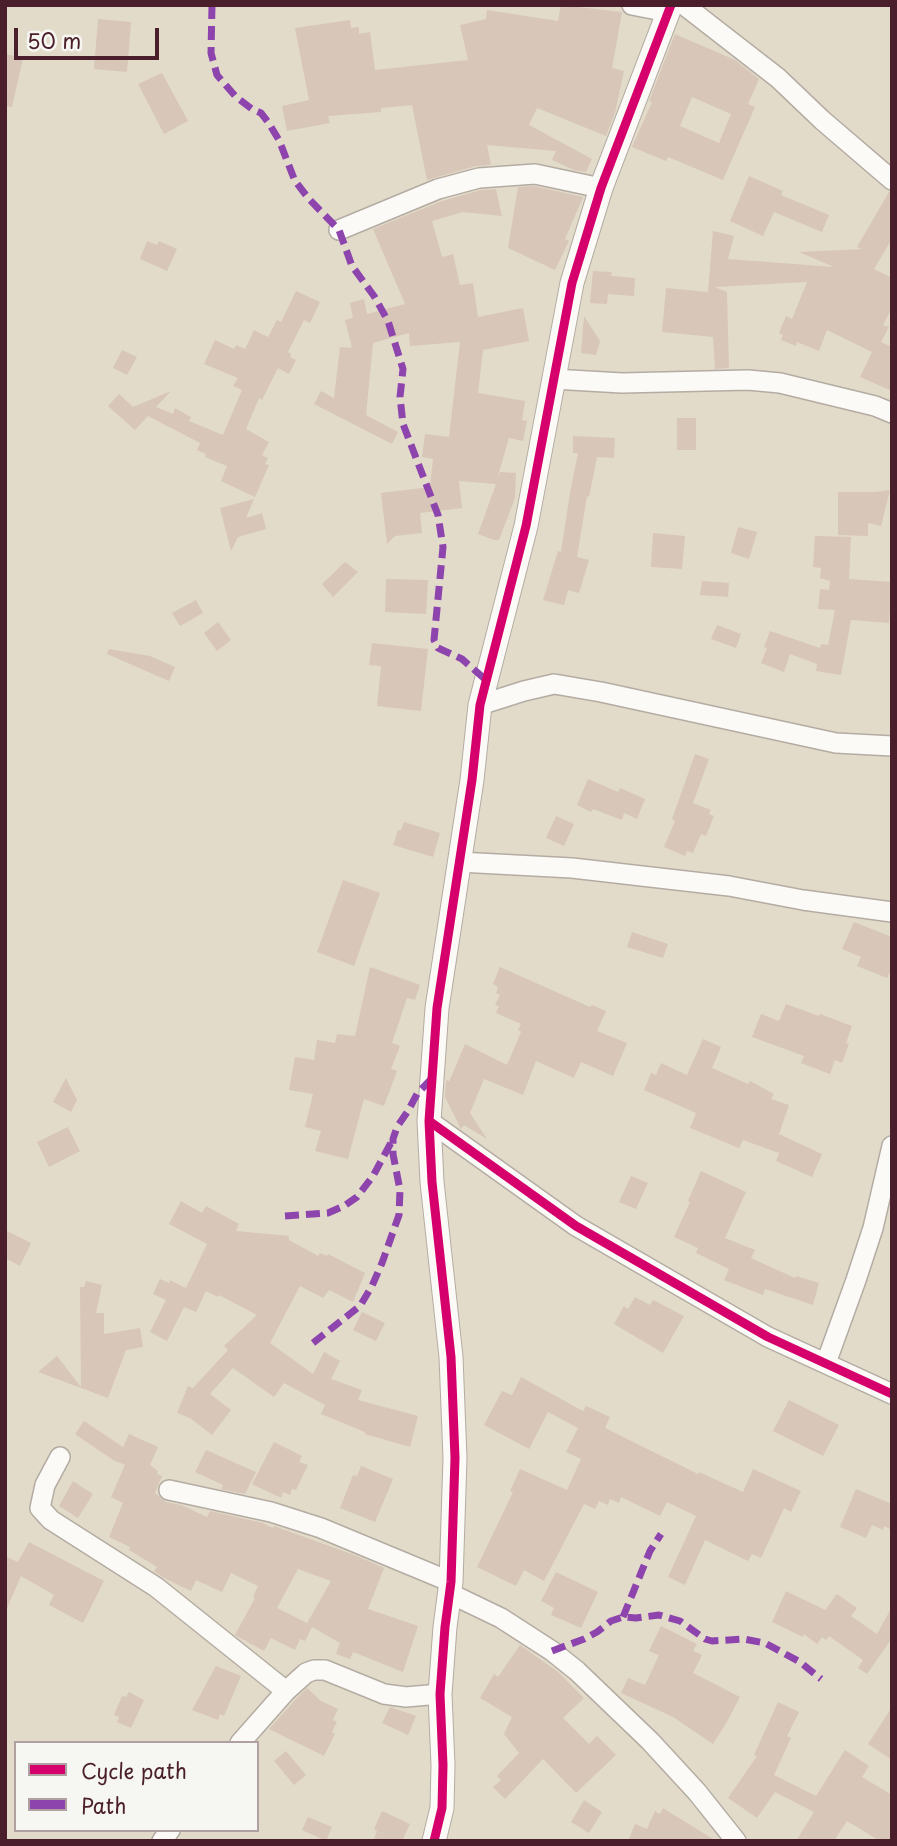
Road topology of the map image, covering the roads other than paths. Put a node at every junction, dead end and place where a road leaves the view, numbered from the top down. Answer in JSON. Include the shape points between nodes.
{"nodes":[{"id":1,"x":632,"y":5,"type":"edge"},
{"id":2,"x":674,"y":8,"type":"edge"},
{"id":3,"x":892,"y":180,"type":"edge"},
{"id":4,"x":601,"y":187,"type":"junction"},
{"id":5,"x":339,"y":230,"type":"dead end"},
{"id":6,"x":553,"y":379,"type":"junction"},
{"id":7,"x":892,"y":413,"type":"edge"},
{"id":8,"x":480,"y":705,"type":"junction"},
{"id":9,"x":892,"y":746,"type":"edge"},
{"id":10,"x":459,"y":862,"type":"junction"},
{"id":11,"x":892,"y":912,"type":"edge"},
{"id":12,"x":429,"y":1121,"type":"junction"},
{"id":13,"x":892,"y":1146,"type":"edge"},
{"id":14,"x":826,"y":1363,"type":"junction"},
{"id":15,"x":892,"y":1394,"type":"edge"},
{"id":16,"x":60,"y":1457,"type":"dead end"},
{"id":17,"x":169,"y":1490,"type":"dead end"},
{"id":18,"x":450,"y":1588,"type":"junction"},
{"id":19,"x":286,"y":1691,"type":"junction"},
{"id":20,"x":440,"y":1694,"type":"junction"},
{"id":21,"x":242,"y":1741,"type":"edge"},
{"id":22,"x":434,"y":1841,"type":"edge"},
{"id":23,"x":736,"y":1841,"type":"edge"}],
"edges":[{"from":1,"to":2,"type":"street"},
{"from":2,"to":3,"type":"street","via":[[778,78]]},
{"from":2,"to":4,"type":"street"},
{"from":4,"to":5,"type":"street","via":[[535,174],[479,178],[438,189]]},
{"from":4,"to":6,"type":"street","via":[[572,283]]},
{"from":6,"to":7,"type":"street","via":[[780,383]]},
{"from":6,"to":8,"type":"street","via":[[526,526]]},
{"from":8,"to":9,"type":"street","via":[[554,684],[836,743]]},
{"from":8,"to":10,"type":"street"},
{"from":10,"to":11,"type":"street","via":[[572,868],[729,886]]},
{"from":10,"to":12,"type":"street","via":[[437,1008]]},
{"from":12,"to":14,"type":"street","via":[[576,1226],[768,1337]]},
{"from":12,"to":18,"type":"street","via":[[451,1357],[455,1458]]},
{"from":13,"to":14,"type":"street","via":[[873,1228]]},
{"from":14,"to":15,"type":"street"},
{"from":16,"to":19,"type":"street","via":[[45,1485],[40,1508],[51,1520],[156,1587]]},
{"from":17,"to":18,"type":"street","via":[[321,1528]]},
{"from":18,"to":20,"type":"street"},
{"from":18,"to":23,"type":"street","via":[[577,1671],[650,1741]]},
{"from":19,"to":20,"type":"street","via":[[306,1673],[325,1670],[384,1694]]},
{"from":19,"to":21,"type":"street"},
{"from":20,"to":22,"type":"street","via":[[442,1808]]}]}
